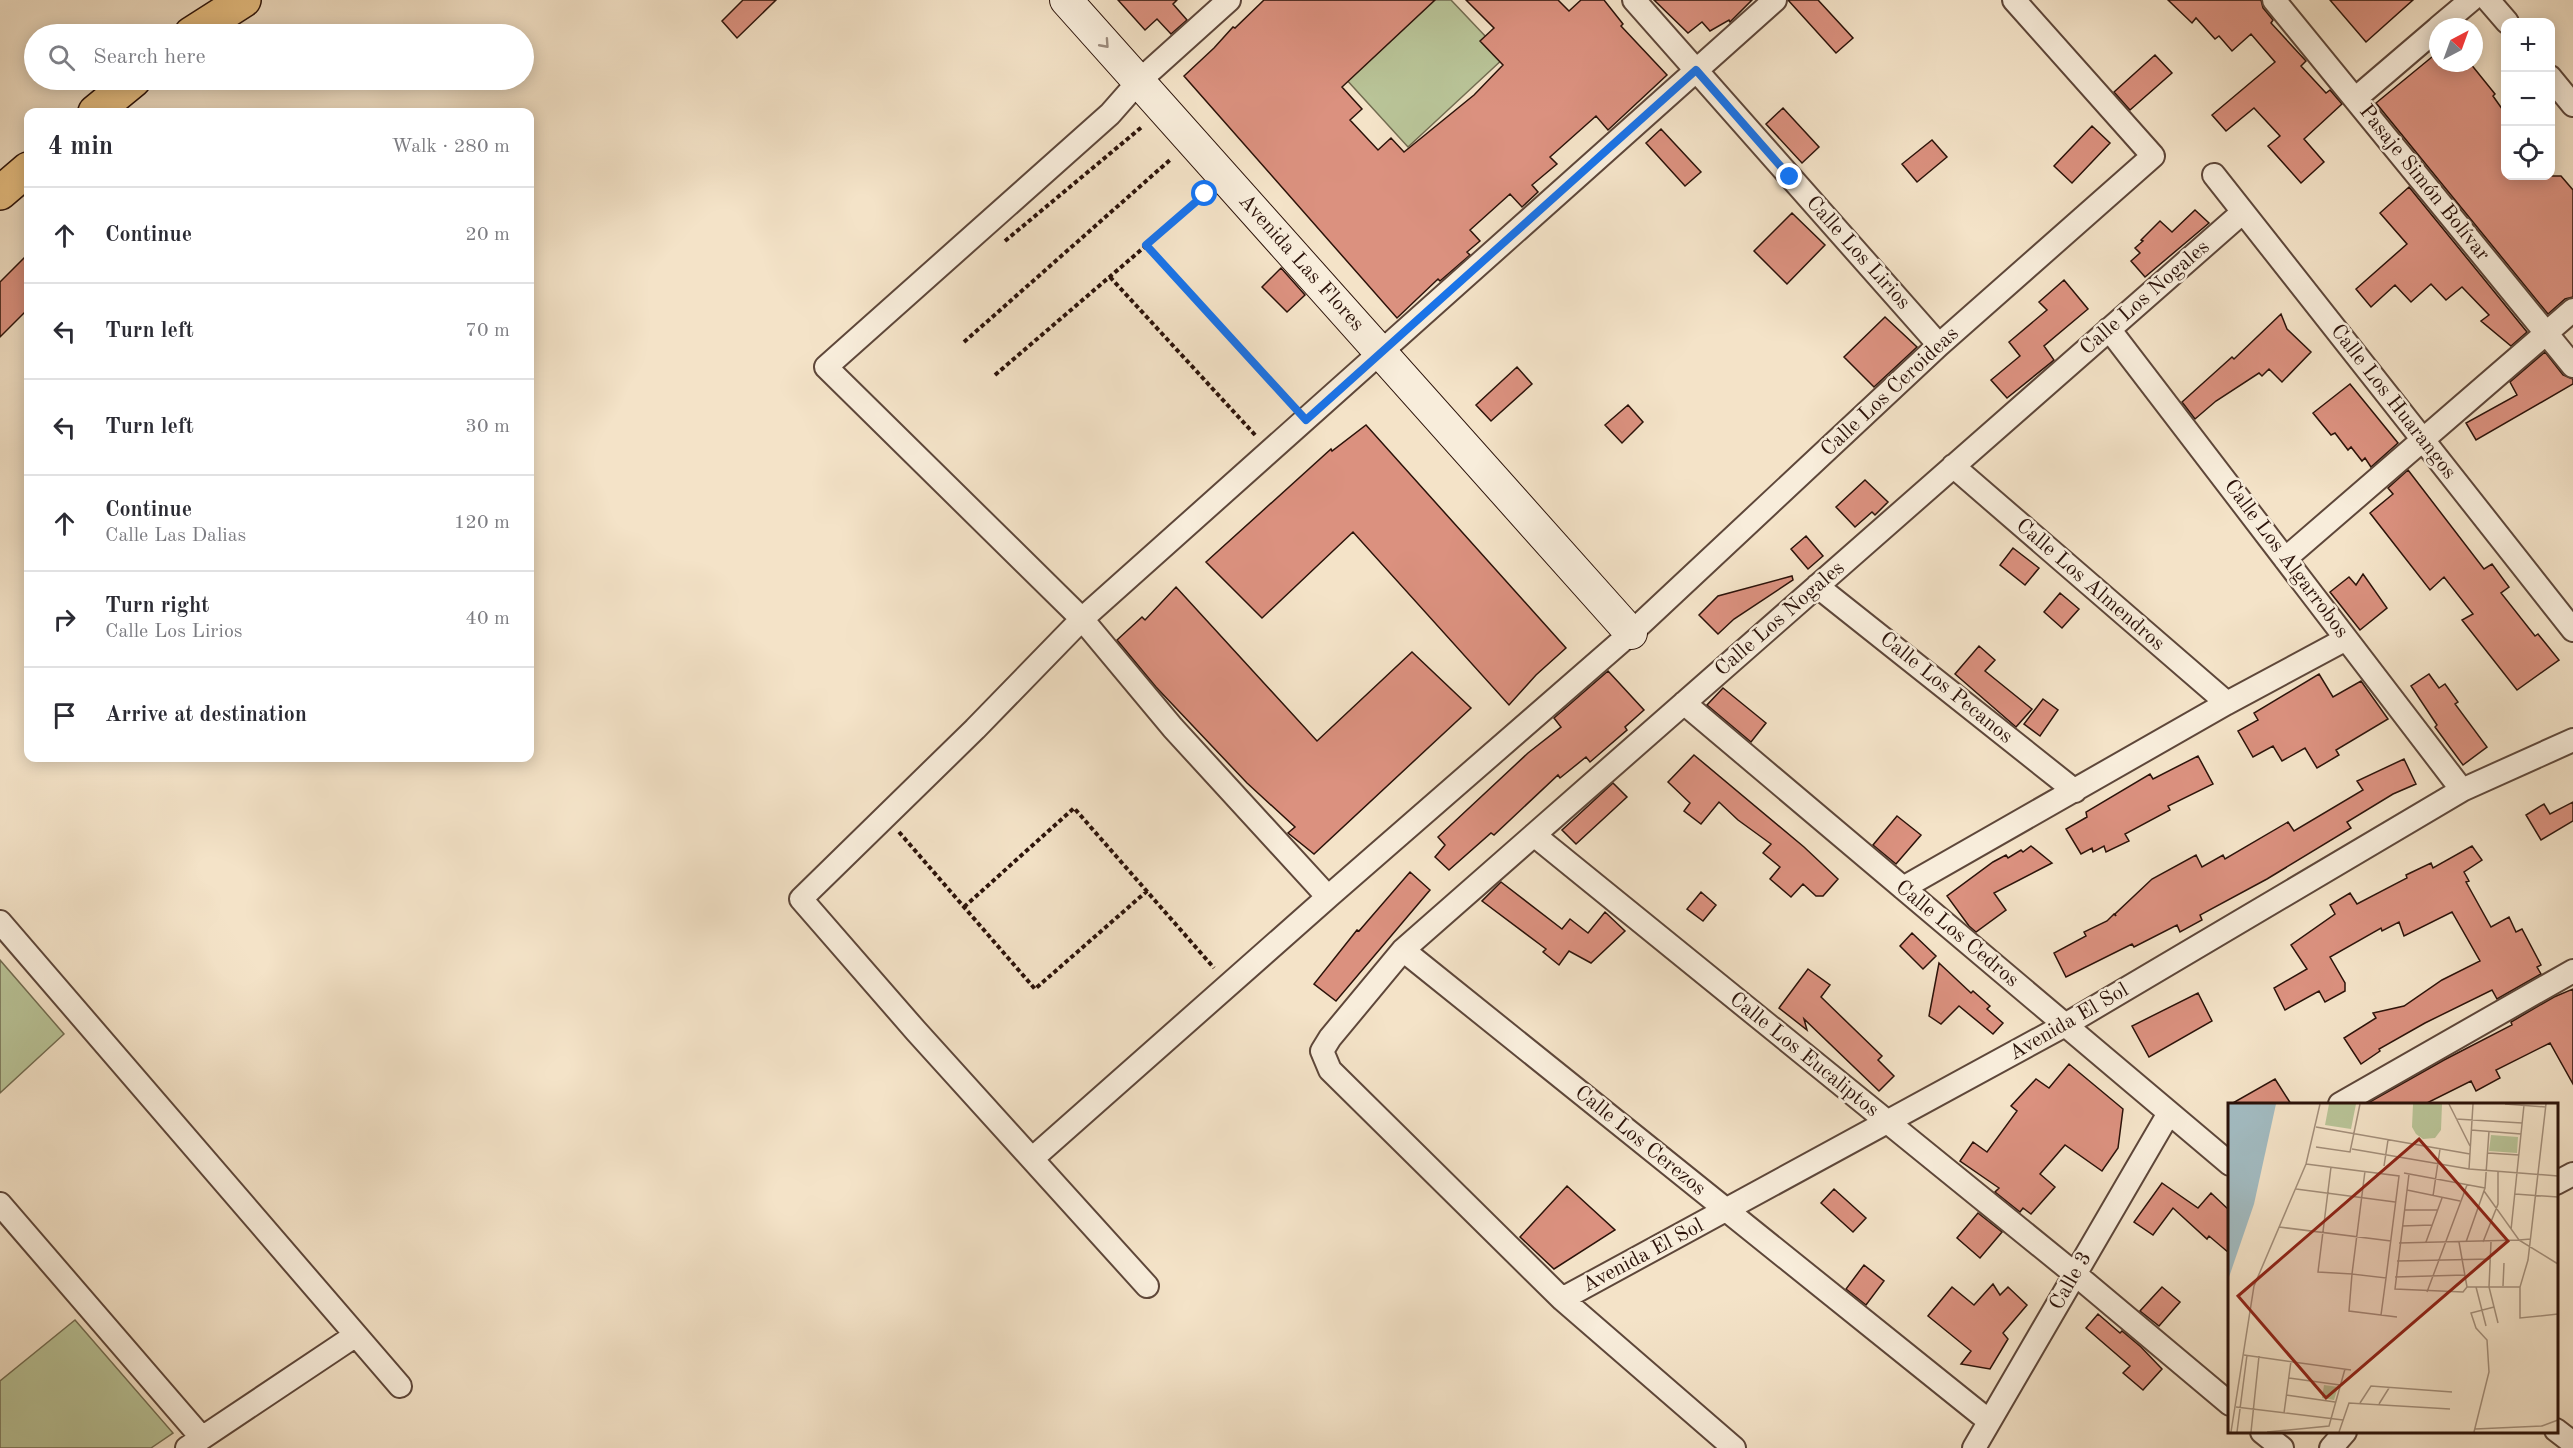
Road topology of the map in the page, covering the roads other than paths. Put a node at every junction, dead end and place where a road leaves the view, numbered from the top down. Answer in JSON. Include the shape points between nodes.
{"nodes":[{"id":1,"x":244,"y":0,"type":"edge"},
{"id":2,"x":1066,"y":0,"type":"edge"},
{"id":3,"x":1094,"y":0,"type":"edge"},
{"id":4,"x":1229,"y":0,"type":"edge"},
{"id":5,"x":1634,"y":0,"type":"edge"},
{"id":6,"x":1774,"y":0,"type":"edge"},
{"id":7,"x":2014,"y":0,"type":"edge"},
{"id":8,"x":2274,"y":0,"type":"edge"},
{"id":9,"x":2471,"y":0,"type":"edge"},
{"id":10,"x":2488,"y":0,"type":"edge"},
{"id":11,"x":2450,"y":18,"type":"edge"},
{"id":12,"x":2503,"y":18,"type":"edge"},
{"id":13,"x":207,"y":24,"type":"edge"},
{"id":14,"x":2429,"y":36,"type":"edge"},
{"id":15,"x":1696,"y":70,"type":"junction"},
{"id":16,"x":1146,"y":74,"type":"junction"},
{"id":17,"x":2555,"y":83,"type":"edge"},
{"id":18,"x":122,"y":90,"type":"edge"},
{"id":19,"x":2355,"y":99,"type":"junction"},
{"id":20,"x":2573,"y":105,"type":"edge"},
{"id":21,"x":100,"y":108,"type":"edge"},
{"id":22,"x":24,"y":172,"type":"edge"},
{"id":23,"x":2214,"y":175,"type":"dead end"},
{"id":24,"x":0,"y":193,"type":"edge"},
{"id":25,"x":2243,"y":212,"type":"junction"},
{"id":26,"x":2573,"y":310,"type":"edge"},
{"id":27,"x":2109,"y":329,"type":"junction"},
{"id":28,"x":2546,"y":333,"type":"junction"},
{"id":29,"x":1939,"y":345,"type":"junction"},
{"id":30,"x":1388,"y":346,"type":"junction"},
{"id":31,"x":2573,"y":366,"type":"edge"},
{"id":32,"x":2423,"y":439,"type":"junction"},
{"id":33,"x":1953,"y":466,"type":"junction"},
{"id":34,"x":2285,"y":559,"type":"junction"},
{"id":35,"x":1817,"y":586,"type":"junction"},
{"id":36,"x":1082,"y":619,"type":"junction"},
{"id":37,"x":1638,"y":627,"type":"junction"},
{"id":38,"x":2573,"y":630,"type":"edge"},
{"id":39,"x":2346,"y":639,"type":"junction"},
{"id":40,"x":1684,"y":703,"type":"junction"},
{"id":41,"x":2227,"y":703,"type":"junction"},
{"id":42,"x":2573,"y":740,"type":"edge"},
{"id":43,"x":2462,"y":790,"type":"junction"},
{"id":44,"x":2075,"y":791,"type":"junction"},
{"id":45,"x":1534,"y":836,"type":"junction"},
{"id":46,"x":1903,"y":888,"type":"junction"},
{"id":47,"x":1328,"y":897,"type":"junction"},
{"id":48,"x":0,"y":922,"type":"edge"},
{"id":49,"x":1403,"y":950,"type":"junction"},
{"id":50,"x":2573,"y":971,"type":"edge"},
{"id":51,"x":2065,"y":1025,"type":"junction"},
{"id":52,"x":2342,"y":1103,"type":"edge"},
{"id":53,"x":2169,"y":1113,"type":"junction"},
{"id":54,"x":1889,"y":1123,"type":"junction"},
{"id":55,"x":1033,"y":1158,"type":"junction"},
{"id":56,"x":2228,"y":1163,"type":"edge"},
{"id":57,"x":2573,"y":1174,"type":"edge"},
{"id":58,"x":2558,"y":1182,"type":"edge"},
{"id":59,"x":0,"y":1204,"type":"edge"},
{"id":60,"x":1727,"y":1210,"type":"junction"},
{"id":61,"x":2075,"y":1274,"type":"junction"},
{"id":62,"x":1147,"y":1286,"type":"dead end"},
{"id":63,"x":1562,"y":1299,"type":"junction"},
{"id":64,"x":356,"y":1335,"type":"junction"},
{"id":65,"x":400,"y":1386,"type":"dead end"},
{"id":66,"x":2228,"y":1403,"type":"edge"},
{"id":67,"x":1989,"y":1421,"type":"junction"},
{"id":68,"x":2558,"y":1432,"type":"edge"},
{"id":69,"x":2264,"y":1433,"type":"edge"},
{"id":70,"x":2343,"y":1433,"type":"edge"},
{"id":71,"x":195,"y":1443,"type":"edge"},
{"id":72,"x":2573,"y":1443,"type":"edge"},
{"id":73,"x":1734,"y":1448,"type":"edge"},
{"id":74,"x":1974,"y":1448,"type":"edge"},
{"id":75,"x":2282,"y":1448,"type":"edge"},
{"id":76,"x":2331,"y":1448,"type":"edge"}],
"edges":[{"from":1,"to":13,"type":"main road"},
{"from":2,"to":16,"type":"street","name":"Avenida Las Flores","one_way":true},
{"from":3,"to":16,"type":"street","name":"Avenida Las Flores"},
{"from":4,"to":16,"type":"street"},
{"from":5,"to":15,"type":"street","name":"Calle Los Lirios"},
{"from":6,"to":15,"type":"street"},
{"from":7,"to":29,"type":"street","name":"Calle Los Ceroideas","via":[[2153,156]]},
{"from":8,"to":19,"type":"street","name":"Pasaje Simón Bolívar"},
{"from":9,"to":11,"type":"street"},
{"from":10,"to":12,"type":"street"},
{"from":14,"to":19,"type":"street"},
{"from":15,"to":29,"type":"street","name":"Calle Los Lirios"},
{"from":15,"to":30,"type":"street"},
{"from":16,"to":30,"type":"street","name":"Avenida Las Flores"},
{"from":16,"to":36,"type":"street","via":[[1110,114],[825,367]]},
{"from":17,"to":20,"type":"street"},
{"from":18,"to":21,"type":"main road"},
{"from":19,"to":28,"type":"street","name":"Pasaje Simón Bolívar"},
{"from":22,"to":24,"type":"main road"},
{"from":23,"to":25,"type":"street","name":"Calle Los Huarangos"},
{"from":25,"to":27,"type":"street","name":"Calle Los Nogales"},
{"from":25,"to":32,"type":"street","name":"Calle Los Huarangos"},
{"from":26,"to":28,"type":"street"},
{"from":27,"to":33,"type":"street","name":"Calle Los Nogales"},
{"from":27,"to":34,"type":"street","name":"Calle Los Algarrobos"},
{"from":28,"to":31,"type":"street","name":"Pasaje Simón Bolívar"},
{"from":28,"to":32,"type":"street"},
{"from":29,"to":37,"type":"street","name":"Calle Los Ceroideas"},
{"from":30,"to":36,"type":"street"},
{"from":30,"to":37,"type":"street","name":"Avenida Las Flores"},
{"from":32,"to":34,"type":"street"},
{"from":32,"to":38,"type":"street","name":"Calle Los Huarangos"},
{"from":33,"to":35,"type":"street","name":"Calle Los Nogales"},
{"from":33,"to":41,"type":"street","name":"Calle Los Almendros"},
{"from":34,"to":39,"type":"street","name":"Calle Los Algarrobos"},
{"from":35,"to":40,"type":"street","name":"Calle Los Nogales"},
{"from":35,"to":44,"type":"street","name":"Calle Los Pecanos"},
{"from":36,"to":47,"type":"street","via":[[1173,728]]},
{"from":36,"to":55,"type":"street","via":[[801,899]]},
{"from":37,"to":47,"type":"street","name":"Calle Los Ceroideas"},
{"from":39,"to":41,"type":"street"},
{"from":39,"to":43,"type":"street","name":"Calle Los Algarrobos"},
{"from":40,"to":45,"type":"street","name":"Calle Los Nogales"},
{"from":40,"to":46,"type":"street","name":"Calle Los Cedros"},
{"from":41,"to":44,"type":"street"},
{"from":42,"to":43,"type":"street","name":"Avenida El Sol"},
{"from":43,"to":51,"type":"street","name":"Avenida El Sol"},
{"from":44,"to":46,"type":"street"},
{"from":45,"to":49,"type":"street","name":"Calle Los Nogales"},
{"from":45,"to":54,"type":"street","name":"Calle Los Eucaliptos"},
{"from":46,"to":51,"type":"street","name":"Calle Los Cedros"},
{"from":47,"to":55,"type":"street","name":"Calle Los Ceroideas"},
{"from":48,"to":64,"type":"street"},
{"from":49,"to":60,"type":"street","name":"Calle Los Cerezos"},
{"from":49,"to":63,"type":"street","name":"Calle Los Nogales","via":[[1322,1051],[1330,1070]]},
{"from":50,"to":52,"type":"street"},
{"from":51,"to":53,"type":"street","name":"Calle Los Cedros"},
{"from":51,"to":54,"type":"street","name":"Avenida El Sol"},
{"from":53,"to":56,"type":"street","name":"Calle Los Cedros"},
{"from":53,"to":61,"type":"street","name":"Calle 3"},
{"from":54,"to":60,"type":"street","name":"Avenida El Sol"},
{"from":54,"to":61,"type":"street","name":"Calle Los Eucaliptos"},
{"from":55,"to":62,"type":"street"},
{"from":57,"to":58,"type":"street"},
{"from":59,"to":71,"type":"street"},
{"from":60,"to":63,"type":"street","name":"Avenida El Sol"},
{"from":60,"to":67,"type":"street","name":"Calle Los Cerezos"},
{"from":61,"to":66,"type":"street","name":"Calle Los Eucaliptos"},
{"from":61,"to":67,"type":"street","name":"Calle 3"},
{"from":63,"to":73,"type":"street"},
{"from":64,"to":65,"type":"street"},
{"from":64,"to":71,"type":"street"},
{"from":67,"to":74,"type":"street","name":"Calle 3"},
{"from":68,"to":72,"type":"street"},
{"from":69,"to":75,"type":"street"},
{"from":70,"to":76,"type":"street"}]}
